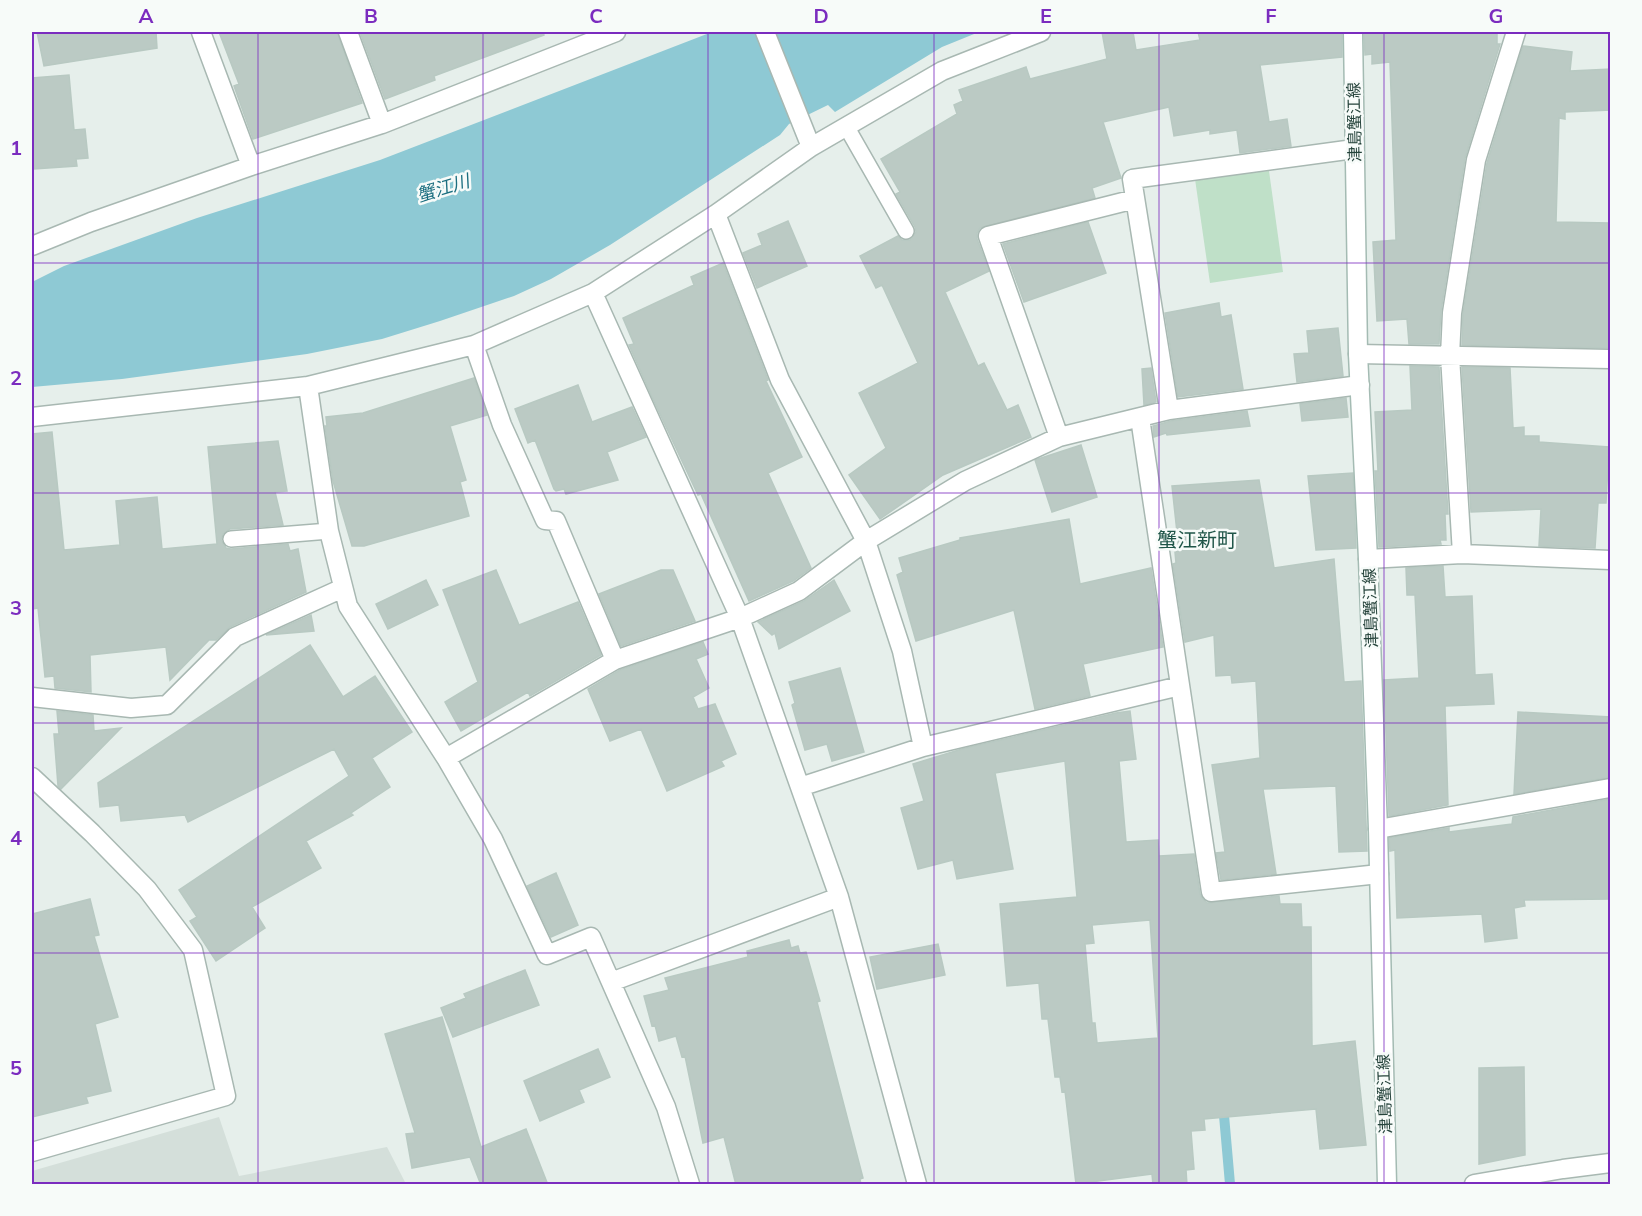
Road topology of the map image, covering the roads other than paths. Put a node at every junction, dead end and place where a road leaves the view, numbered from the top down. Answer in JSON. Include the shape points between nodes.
{"nodes":[{"id":1,"x":201,"y":32,"type":"edge"},
{"id":2,"x":348,"y":32,"type":"edge"},
{"id":3,"x":616,"y":32,"type":"edge"},
{"id":4,"x":765,"y":32,"type":"edge"},
{"id":5,"x":1041,"y":32,"type":"edge"},
{"id":6,"x":1353,"y":32,"type":"edge"},
{"id":7,"x":1516,"y":32,"type":"edge"},
{"id":8,"x":382,"y":124,"type":"junction"},
{"id":9,"x":846,"y":126,"type":"junction"},
{"id":10,"x":809,"y":141,"type":"junction"},
{"id":11,"x":1354,"y":149,"type":"junction"},
{"id":12,"x":251,"y":165,"type":"junction"},
{"id":13,"x":1135,"y":200,"type":"junction"},
{"id":14,"x":716,"y":213,"type":"junction"},
{"id":15,"x":906,"y":231,"type":"dead end"},
{"id":16,"x":32,"y":246,"type":"edge"},
{"id":17,"x":593,"y":293,"type":"junction"},
{"id":18,"x":474,"y":345,"type":"junction"},
{"id":19,"x":1358,"y":354,"type":"junction"},
{"id":20,"x":1450,"y":356,"type":"junction"},
{"id":21,"x":1611,"y":359,"type":"edge"},
{"id":22,"x":1360,"y":385,"type":"junction"},
{"id":23,"x":308,"y":386,"type":"junction"},
{"id":24,"x":1169,"y":411,"type":"junction"},
{"id":25,"x":32,"y":417,"type":"edge"},
{"id":26,"x":1140,"y":418,"type":"junction"},
{"id":27,"x":1059,"y":437,"type":"junction"},
{"id":28,"x":329,"y":531,"type":"junction"},
{"id":29,"x":231,"y":539,"type":"dead end"},
{"id":30,"x":866,"y":541,"type":"junction"},
{"id":31,"x":1462,"y":554,"type":"junction"},
{"id":32,"x":1368,"y":560,"type":"junction"},
{"id":33,"x":1611,"y":560,"type":"edge"},
{"id":34,"x":343,"y":588,"type":"junction"},
{"id":35,"x":740,"y":618,"type":"junction"},
{"id":36,"x":615,"y":660,"type":"junction"},
{"id":37,"x":1180,"y":686,"type":"junction"},
{"id":38,"x":32,"y":697,"type":"edge"},
{"id":39,"x":923,"y":747,"type":"junction"},
{"id":40,"x":446,"y":759,"type":"junction"},
{"id":41,"x":32,"y":777,"type":"edge"},
{"id":42,"x":800,"y":787,"type":"junction"},
{"id":43,"x":1611,"y":788,"type":"edge"},
{"id":44,"x":1378,"y":829,"type":"junction"},
{"id":45,"x":1379,"y":874,"type":"junction"},
{"id":46,"x":839,"y":897,"type":"junction"},
{"id":47,"x":611,"y":982,"type":"junction"},
{"id":48,"x":32,"y":1152,"type":"edge"},
{"id":49,"x":1611,"y":1163,"type":"edge"},
{"id":50,"x":690,"y":1185,"type":"edge"},
{"id":51,"x":917,"y":1185,"type":"edge"},
{"id":52,"x":1387,"y":1185,"type":"edge"},
{"id":53,"x":1474,"y":1185,"type":"edge"}],
"edges":[{"from":1,"to":12,"type":"street"},
{"from":2,"to":8,"type":"street"},
{"from":3,"to":8,"type":"street"},
{"from":4,"to":10,"type":"street"},
{"from":5,"to":9,"type":"street","via":[[942,71]]},
{"from":6,"to":11,"type":"street","name":"津島蟹江線"},
{"from":7,"to":20,"type":"street","via":[[1476,160],[1452,313]]},
{"from":8,"to":12,"type":"street"},
{"from":9,"to":10,"type":"street"},
{"from":9,"to":15,"type":"lane"},
{"from":10,"to":14,"type":"street"},
{"from":11,"to":13,"type":"street","via":[[1132,179]]},
{"from":11,"to":19,"type":"street","name":"津島蟹江線"},
{"from":12,"to":16,"type":"street"},
{"from":13,"to":24,"type":"street"},
{"from":13,"to":27,"type":"street","via":[[988,236]]},
{"from":14,"to":17,"type":"street"},
{"from":14,"to":30,"type":"street","via":[[780,380]]},
{"from":17,"to":18,"type":"street"},
{"from":17,"to":35,"type":"street"},
{"from":18,"to":23,"type":"street"},
{"from":18,"to":36,"type":"street","via":[[502,425],[545,520],[556,521]]},
{"from":19,"to":20,"type":"street"},
{"from":19,"to":22,"type":"street","name":"津島蟹江線"},
{"from":20,"to":21,"type":"street"},
{"from":20,"to":31,"type":"street"},
{"from":22,"to":24,"type":"street"},
{"from":22,"to":32,"type":"street","name":"津島蟹江線"},
{"from":23,"to":25,"type":"street"},
{"from":23,"to":28,"type":"street"},
{"from":24,"to":26,"type":"street"},
{"from":26,"to":27,"type":"street"},
{"from":26,"to":37,"type":"street"},
{"from":27,"to":30,"type":"street","via":[[965,482]]},
{"from":28,"to":29,"type":"lane"},
{"from":28,"to":34,"type":"street"},
{"from":30,"to":35,"type":"street","via":[[799,591]]},
{"from":30,"to":39,"type":"street","via":[[902,651]]},
{"from":31,"to":32,"type":"street"},
{"from":31,"to":33,"type":"street"},
{"from":32,"to":44,"type":"street","name":"津島蟹江線"},
{"from":34,"to":38,"type":"street","via":[[235,637],[167,705],[132,708]]},
{"from":34,"to":40,"type":"street","via":[[348,606]]},
{"from":35,"to":36,"type":"street"},
{"from":35,"to":42,"type":"street"},
{"from":36,"to":40,"type":"street"},
{"from":37,"to":39,"type":"street"},
{"from":37,"to":45,"type":"street","via":[[1211,892]]},
{"from":39,"to":42,"type":"street"},
{"from":40,"to":47,"type":"street","via":[[493,839],[547,955],[591,937]]},
{"from":41,"to":48,"type":"street","via":[[147,889],[193,950],[226,1095]]},
{"from":42,"to":46,"type":"street"},
{"from":43,"to":44,"type":"street"},
{"from":44,"to":45,"type":"street","name":"津島蟹江線"},
{"from":45,"to":52,"type":"street","name":"津島蟹江線"},
{"from":46,"to":47,"type":"street"},
{"from":46,"to":51,"type":"street"},
{"from":47,"to":50,"type":"street","via":[[666,1107]]},
{"from":49,"to":53,"type":"street"}]}
